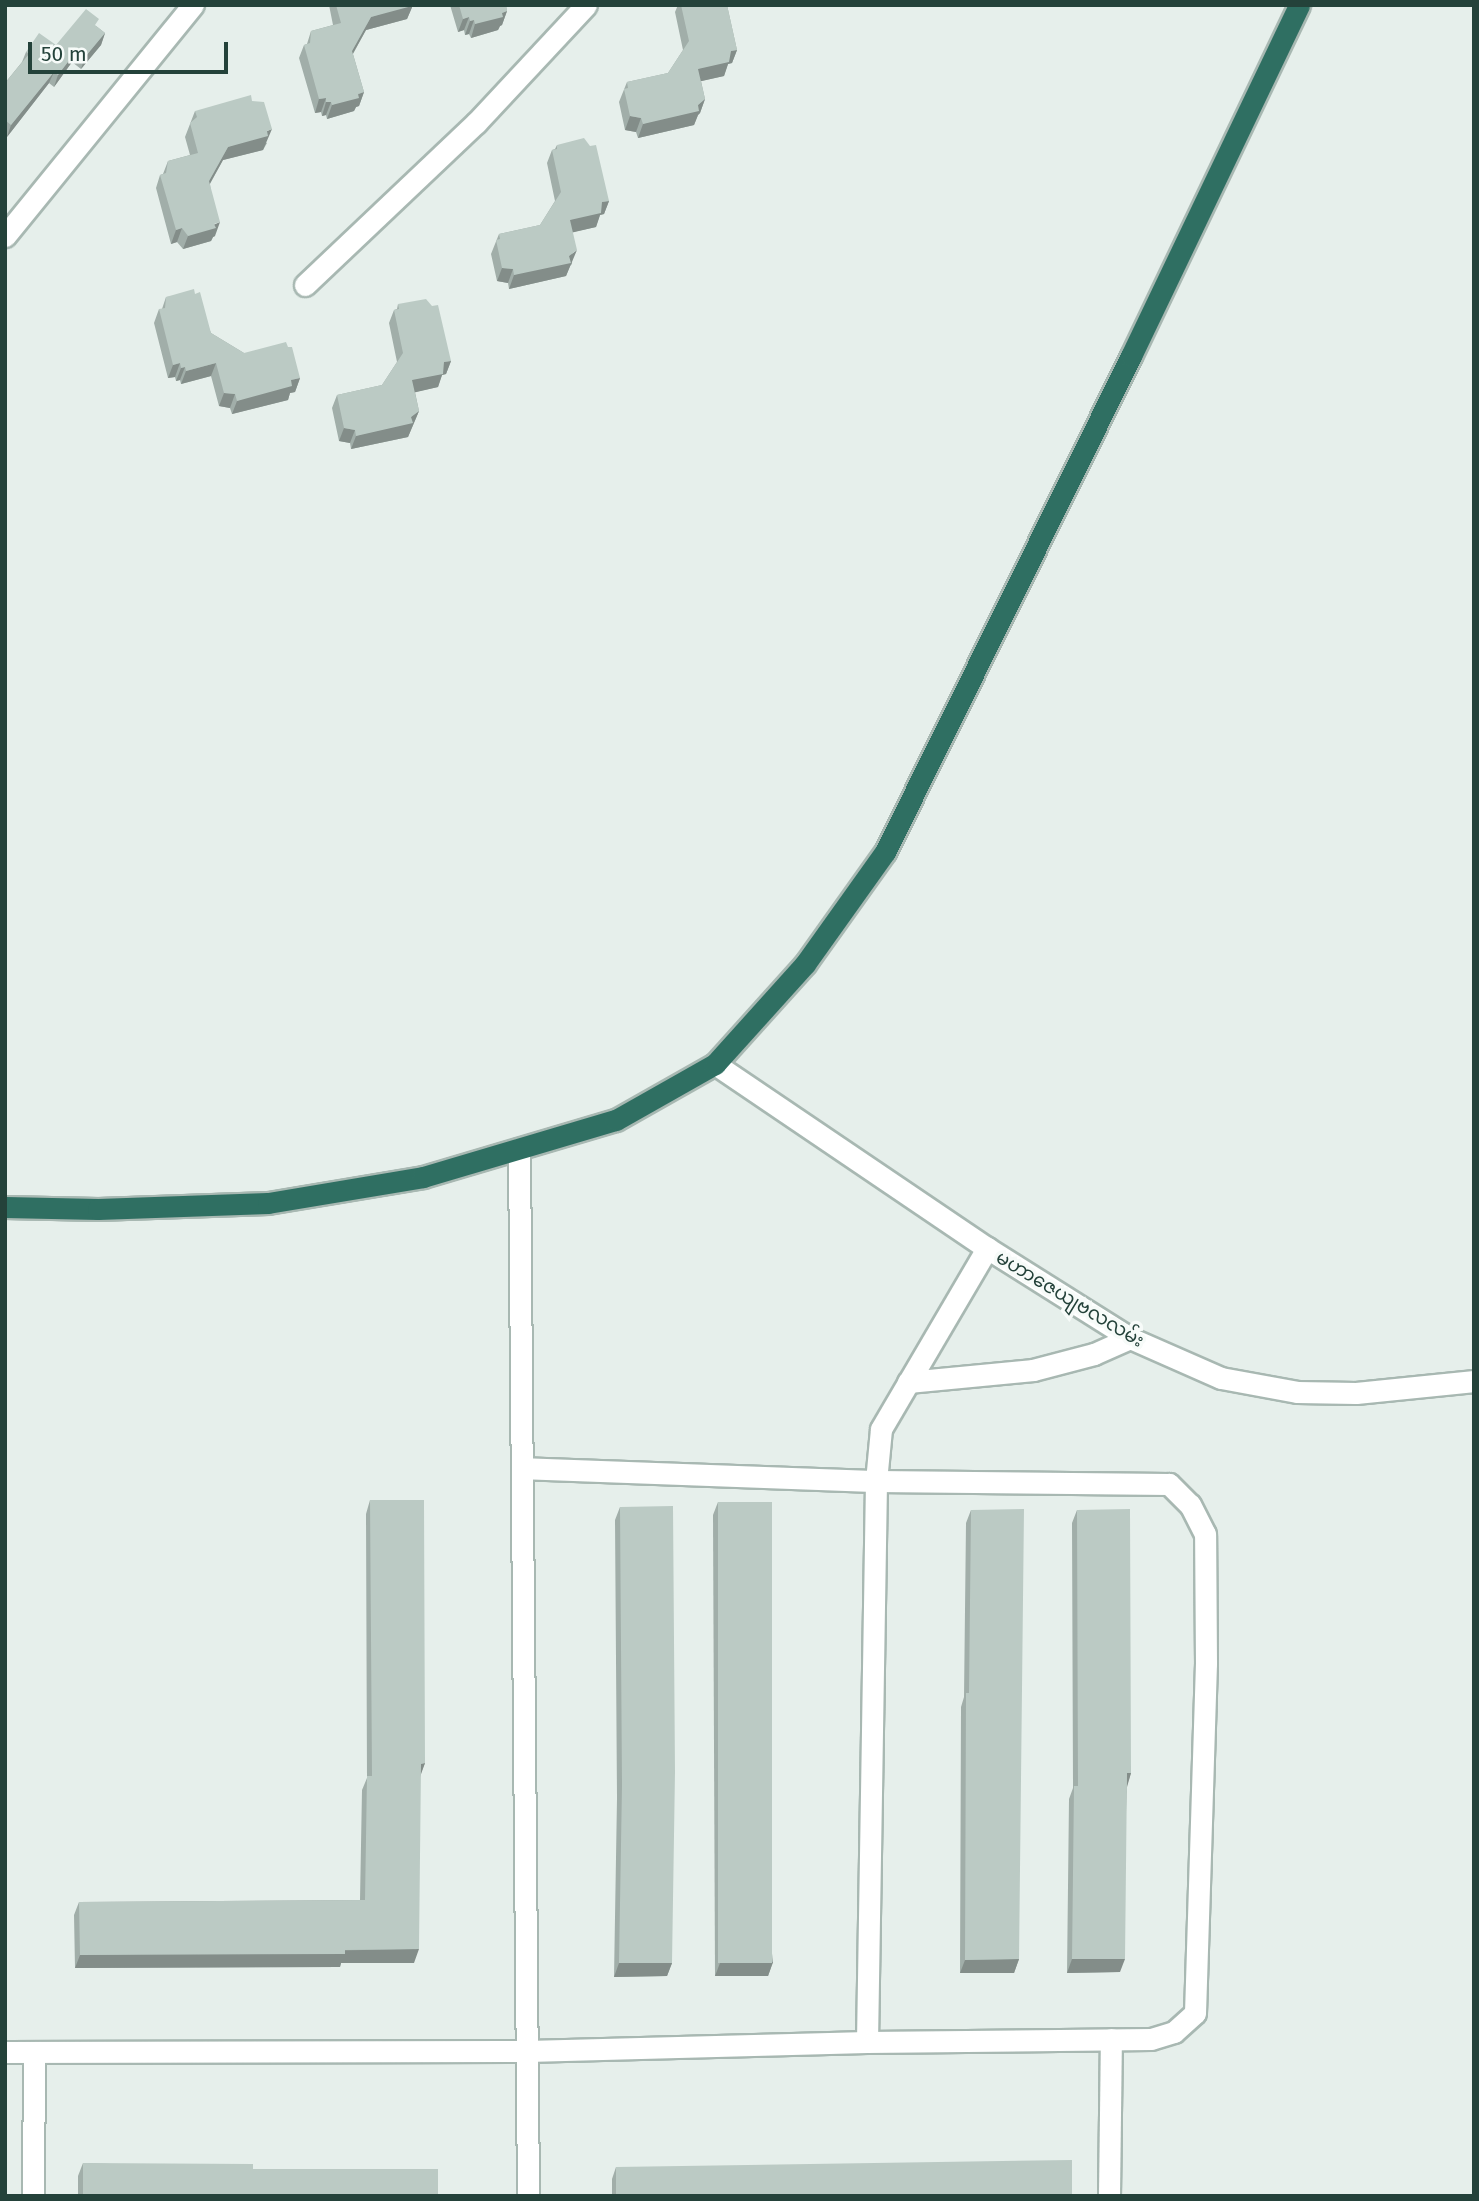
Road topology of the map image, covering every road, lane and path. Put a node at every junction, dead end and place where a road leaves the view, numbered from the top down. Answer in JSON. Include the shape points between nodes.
{"nodes":[{"id":1,"x":193,"y":5,"type":"edge"},
{"id":2,"x":586,"y":5,"type":"edge"},
{"id":3,"x":1299,"y":5,"type":"edge"},
{"id":4,"x":5,"y":236,"type":"edge"},
{"id":5,"x":305,"y":285,"type":"dead end"},
{"id":6,"x":716,"y":1064,"type":"junction"},
{"id":7,"x":519,"y":1149,"type":"junction"},
{"id":8,"x":5,"y":1207,"type":"edge"},
{"id":9,"x":987,"y":1248,"type":"junction"},
{"id":10,"x":1130,"y":1338,"type":"junction"},
{"id":11,"x":1474,"y":1381,"type":"edge"},
{"id":12,"x":908,"y":1382,"type":"junction"},
{"id":13,"x":522,"y":1468,"type":"junction"},
{"id":14,"x":876,"y":1481,"type":"junction"},
{"id":15,"x":1111,"y":2039,"type":"junction"},
{"id":16,"x":867,"y":2042,"type":"junction"},
{"id":17,"x":527,"y":2051,"type":"junction"},
{"id":18,"x":5,"y":2052,"type":"edge"},
{"id":19,"x":34,"y":2052,"type":"junction"},
{"id":20,"x":33,"y":2196,"type":"edge"},
{"id":21,"x":528,"y":2196,"type":"edge"},
{"id":22,"x":1109,"y":2196,"type":"edge"}],
"edges":[{"from":1,"to":4,"type":"street"},
{"from":2,"to":5,"type":"street","via":[[475,123]]},
{"from":3,"to":6,"type":"highway","via":[[885,852],[805,964]]},
{"from":6,"to":7,"type":"highway","via":[[616,1120]]},
{"from":6,"to":9,"type":"street","name":"မဟာဇေယျဗလလမ်း"},
{"from":7,"to":8,"type":"highway","via":[[423,1177],[268,1203]]},
{"from":7,"to":13,"type":"street"},
{"from":9,"to":10,"type":"street","name":"မဟာဇေယျဗလလမ်း"},
{"from":9,"to":12,"type":"street"},
{"from":10,"to":11,"type":"street","name":"မဟာဇေယျဗလလမ်း","via":[[1221,1378],[1297,1392],[1356,1393]]},
{"from":10,"to":12,"type":"street","via":[[1094,1354],[1032,1370]]},
{"from":12,"to":14,"type":"street","via":[[881,1429]]},
{"from":13,"to":14,"type":"street"},
{"from":13,"to":17,"type":"street"},
{"from":14,"to":15,"type":"street","via":[[1169,1484],[1190,1504],[1205,1534],[1206,1663],[1195,2013],[1174,2032],[1151,2039]]},
{"from":14,"to":16,"type":"street"},
{"from":15,"to":16,"type":"street"},
{"from":15,"to":22,"type":"street"},
{"from":16,"to":17,"type":"street"},
{"from":17,"to":19,"type":"street"},
{"from":17,"to":21,"type":"street"},
{"from":18,"to":19,"type":"street"},
{"from":19,"to":20,"type":"street"}]}
